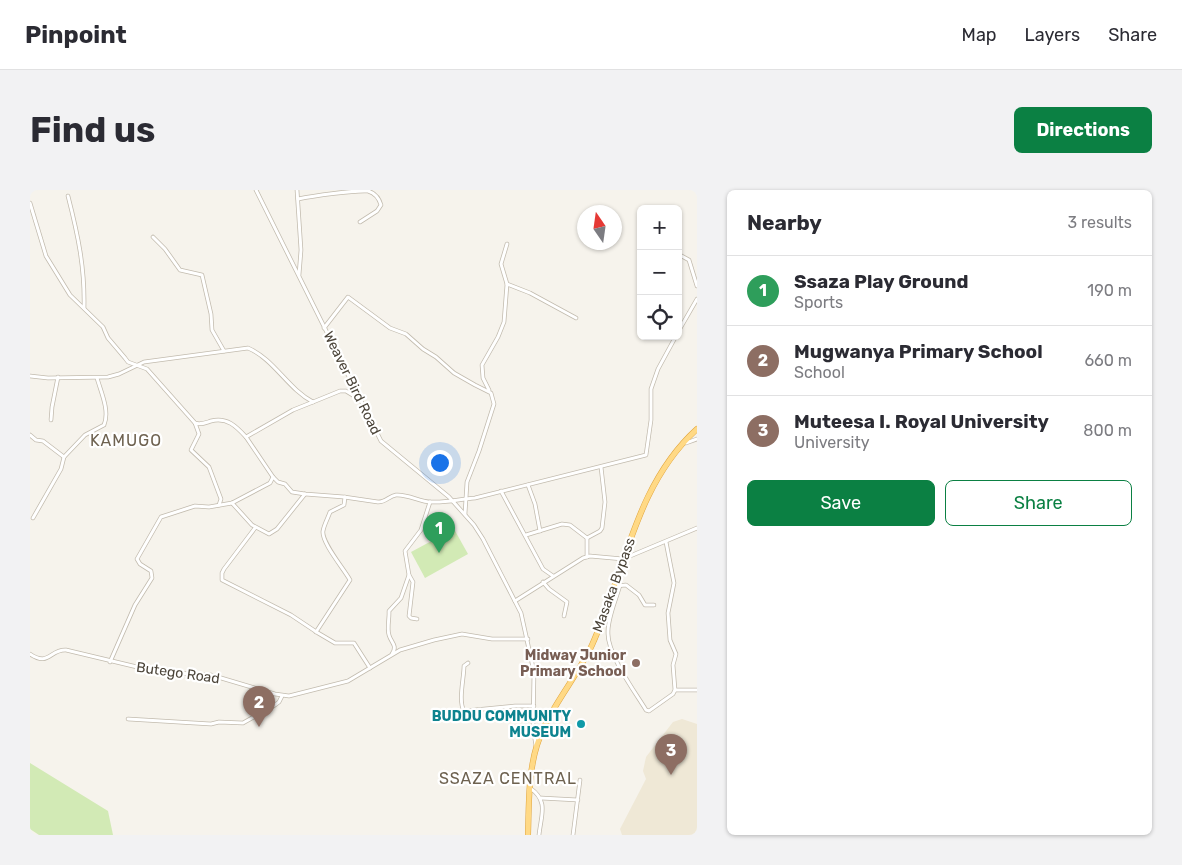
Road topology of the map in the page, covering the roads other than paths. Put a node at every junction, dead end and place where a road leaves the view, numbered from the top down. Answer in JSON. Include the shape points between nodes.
{"nodes":[{"id":1,"x":256,"y":190,"type":"edge"},
{"id":2,"x":297,"y":190,"type":"edge"},
{"id":3,"x":68,"y":196,"type":"dead end"},
{"id":4,"x":298,"y":199,"type":"junction"},
{"id":5,"x":30,"y":203,"type":"edge"},
{"id":6,"x":360,"y":222,"type":"dead end"},
{"id":7,"x":153,"y":237,"type":"dead end"},
{"id":8,"x":507,"y":244,"type":"dead end"},
{"id":9,"x":682,"y":256,"type":"edge"},
{"id":10,"x":299,"y":276,"type":"junction"},
{"id":11,"x":507,"y":284,"type":"junction"},
{"id":12,"x":697,"y":286,"type":"edge"},
{"id":13,"x":697,"y":299,"type":"edge"},
{"id":14,"x":84,"y":309,"type":"junction"},
{"id":15,"x":576,"y":318,"type":"dead end"},
{"id":16,"x":682,"y":325,"type":"edge"},
{"id":17,"x":324,"y":328,"type":"junction"},
{"id":18,"x":674,"y":340,"type":"edge"},
{"id":19,"x":224,"y":351,"type":"junction"},
{"id":20,"x":136,"y":365,"type":"junction"},
{"id":21,"x":30,"y":376,"type":"edge"},
{"id":22,"x":58,"y":378,"type":"junction"},
{"id":23,"x":96,"y":378,"type":"junction"},
{"id":24,"x":489,"y":390,"type":"junction"},
{"id":25,"x":360,"y":400,"type":"junction"},
{"id":26,"x":313,"y":402,"type":"junction"},
{"id":27,"x":51,"y":420,"type":"dead end"},
{"id":28,"x":195,"y":423,"type":"junction"},
{"id":29,"x":697,"y":429,"type":"edge"},
{"id":30,"x":30,"y":436,"type":"edge"},
{"id":31,"x":246,"y":437,"type":"junction"},
{"id":32,"x":697,"y":439,"type":"edge"},
{"id":33,"x":680,"y":445,"type":"junction"},
{"id":34,"x":64,"y":457,"type":"junction"},
{"id":35,"x":601,"y":467,"type":"junction"},
{"id":36,"x":273,"y":477,"type":"junction"},
{"id":37,"x":278,"y":482,"type":"junction"},
{"id":38,"x":270,"y":483,"type":"junction"},
{"id":39,"x":528,"y":485,"type":"junction"},
{"id":40,"x":501,"y":491,"type":"junction"},
{"id":41,"x":305,"y":494,"type":"junction"},
{"id":42,"x":344,"y":497,"type":"junction"},
{"id":43,"x":467,"y":498,"type":"junction"},
{"id":44,"x":220,"y":499,"type":"junction"},
{"id":45,"x":430,"y":502,"type":"junction"},
{"id":46,"x":453,"y":502,"type":"junction"},
{"id":47,"x":232,"y":503,"type":"junction"},
{"id":48,"x":226,"y":504,"type":"junction"},
{"id":49,"x":219,"y":505,"type":"junction"},
{"id":50,"x":465,"y":514,"type":"junction"},
{"id":51,"x":33,"y":518,"type":"dead end"},
{"id":52,"x":255,"y":528,"type":"junction"},
{"id":53,"x":697,"y":528,"type":"edge"},
{"id":54,"x":540,"y":531,"type":"junction"},
{"id":55,"x":526,"y":536,"type":"junction"},
{"id":56,"x":587,"y":538,"type":"junction"},
{"id":57,"x":666,"y":542,"type":"junction"},
{"id":58,"x":587,"y":557,"type":"junction"},
{"id":59,"x":623,"y":559,"type":"junction"},
{"id":60,"x":409,"y":575,"type":"junction"},
{"id":61,"x":553,"y":577,"type":"junction"},
{"id":62,"x":543,"y":582,"type":"junction"},
{"id":63,"x":618,"y":586,"type":"junction"},
{"id":64,"x":515,"y":601,"type":"junction"},
{"id":65,"x":654,"y":605,"type":"dead end"},
{"id":66,"x":564,"y":616,"type":"dead end"},
{"id":67,"x":417,"y":619,"type":"dead end"},
{"id":68,"x":316,"y":632,"type":"junction"},
{"id":69,"x":528,"y":639,"type":"junction"},
{"id":70,"x":30,"y":654,"type":"edge"},
{"id":71,"x":392,"y":655,"type":"junction"},
{"id":72,"x":110,"y":662,"type":"junction"},
{"id":73,"x":468,"y":663,"type":"dead end"},
{"id":74,"x":370,"y":668,"type":"junction"},
{"id":75,"x":675,"y":690,"type":"junction"},
{"id":76,"x":697,"y":690,"type":"edge"},
{"id":77,"x":282,"y":696,"type":"junction"},
{"id":78,"x":534,"y":706,"type":"junction"},
{"id":79,"x":128,"y":719,"type":"dead end"},
{"id":80,"x":536,"y":746,"type":"junction"},
{"id":81,"x":580,"y":780,"type":"dead end"},
{"id":82,"x":530,"y":788,"type":"junction"},
{"id":83,"x":541,"y":798,"type":"junction"},
{"id":84,"x":578,"y":800,"type":"junction"},
{"id":85,"x":528,"y":835,"type":"edge"},
{"id":86,"x":539,"y":835,"type":"edge"},
{"id":87,"x":573,"y":835,"type":"edge"}],
"edges":[{"from":1,"to":10,"type":"street","name":"Weaver Bird Road"},
{"from":2,"to":4,"type":"street"},
{"from":3,"to":14,"type":"street","via":[[80,250]]},
{"from":4,"to":6,"type":"street","via":[[368,191],[377,196],[381,205]]},
{"from":4,"to":10,"type":"street"},
{"from":5,"to":14,"type":"street","via":[[49,260],[70,295]]},
{"from":7,"to":19,"type":"street","via":[[180,270],[202,275],[212,330]]},
{"from":8,"to":11,"type":"street","via":[[501,264]]},
{"from":9,"to":12,"type":"street","via":[[689,260]]},
{"from":10,"to":17,"type":"street","name":"Weaver Bird Road"},
{"from":11,"to":15,"type":"street"},
{"from":11,"to":24,"type":"street","via":[[504,322],[482,365],[483,378]]},
{"from":13,"to":16,"type":"street"},
{"from":14,"to":20,"type":"street","via":[[103,327],[125,358]]},
{"from":17,"to":24,"type":"street","via":[[348,297],[390,328],[406,334],[454,373]]},
{"from":17,"to":25,"type":"street","name":"Weaver Bird Road"},
{"from":18,"to":35,"type":"street","via":[[651,389],[646,455]]},
{"from":19,"to":20,"type":"street"},
{"from":19,"to":26,"type":"street","via":[[248,348],[254,351]]},
{"from":20,"to":23,"type":"street","via":[[120,374]]},
{"from":20,"to":28,"type":"street","via":[[147,369]]},
{"from":21,"to":22,"type":"street"},
{"from":22,"to":23,"type":"street"},
{"from":22,"to":27,"type":"street"},
{"from":23,"to":34,"type":"street","via":[[106,421],[82,438]]},
{"from":24,"to":43,"type":"street","via":[[494,404],[469,477]]},
{"from":25,"to":26,"type":"street","via":[[340,391]]},
{"from":25,"to":46,"type":"street","name":"Weaver Bird Road","via":[[380,441]]},
{"from":26,"to":31,"type":"street"},
{"from":28,"to":31,"type":"street","via":[[224,420],[231,422]]},
{"from":28,"to":44,"type":"street","via":[[199,434],[192,450],[208,464]]},
{"from":29,"to":33,"type":"highway","name":"Masaka Bypass"},
{"from":30,"to":34,"type":"street","via":[[43,440]]},
{"from":31,"to":36,"type":"street"},
{"from":32,"to":33,"type":"street"},
{"from":33,"to":59,"type":"highway","name":"Masaka Bypass","via":[[657,478]]},
{"from":34,"to":51,"type":"street","via":[[61,469]]},
{"from":35,"to":39,"type":"street"},
{"from":35,"to":56,"type":"street","via":[[605,502],[602,528]]},
{"from":36,"to":37,"type":"street"},
{"from":36,"to":38,"type":"street"},
{"from":37,"to":38,"type":"street"},
{"from":37,"to":41,"type":"street","via":[[285,484],[290,491]]},
{"from":38,"to":47,"type":"street"},
{"from":39,"to":40,"type":"street"},
{"from":39,"to":54,"type":"street"},
{"from":40,"to":43,"type":"street"},
{"from":40,"to":55,"type":"street"},
{"from":41,"to":42,"type":"street"},
{"from":41,"to":52,"type":"street","via":[[273,532]]},
{"from":42,"to":45,"type":"street","via":[[383,502],[398,495]]},
{"from":42,"to":68,"type":"street","via":[[344,505],[330,512],[322,532],[328,549],[350,580]]},
{"from":43,"to":46,"type":"street"},
{"from":43,"to":50,"type":"street"},
{"from":44,"to":48,"type":"street"},
{"from":44,"to":49,"type":"street"},
{"from":45,"to":46,"type":"street"},
{"from":45,"to":60,"type":"street","via":[[421,530],[406,549]]},
{"from":46,"to":50,"type":"street","name":"Weaver Bird Road"},
{"from":47,"to":48,"type":"street"},
{"from":47,"to":52,"type":"street"},
{"from":48,"to":49,"type":"street"},
{"from":49,"to":72,"type":"street","via":[[187,508],[158,520],[137,559],[151,571],[152,578],[135,604]]},
{"from":50,"to":64,"type":"street","name":"Weaver Bird Road","via":[[483,539]]},
{"from":52,"to":68,"type":"street","via":[[224,569],[222,580],[291,615]]},
{"from":53,"to":57,"type":"street"},
{"from":54,"to":55,"type":"street"},
{"from":54,"to":56,"type":"street","via":[[566,524]]},
{"from":55,"to":61,"type":"street","via":[[543,569]]},
{"from":56,"to":58,"type":"street"},
{"from":57,"to":59,"type":"street"},
{"from":57,"to":75,"type":"street","via":[[674,583],[668,613],[670,640],[676,654],[673,665]]},
{"from":58,"to":59,"type":"street"},
{"from":58,"to":61,"type":"street"},
{"from":59,"to":63,"type":"highway","name":"Masaka Bypass"},
{"from":60,"to":67,"type":"street","via":[[413,582],[409,616]]},
{"from":60,"to":71,"type":"street","via":[[401,598],[388,614],[389,636],[395,650]]},
{"from":61,"to":62,"type":"street"},
{"from":62,"to":64,"type":"street"},
{"from":62,"to":66,"type":"street","via":[[567,602]]},
{"from":63,"to":65,"type":"street","via":[[629,586],[645,605]]},
{"from":63,"to":75,"type":"street","via":[[608,632],[616,659],[648,711],[668,699]]},
{"from":63,"to":80,"type":"highway","name":"Masaka Bypass","via":[[591,646],[549,716]]},
{"from":64,"to":69,"type":"street","name":"Weaver Bird Road"},
{"from":68,"to":74,"type":"street","via":[[335,643],[354,643]]},
{"from":69,"to":71,"type":"street","name":"Butego Road","via":[[492,639],[462,634]]},
{"from":69,"to":78,"type":"street","name":"Weaver Bird Road","via":[[534,672]]},
{"from":70,"to":72,"type":"street","name":"Butego Road","via":[[43,660],[58,650],[66,650]]},
{"from":71,"to":74,"type":"street","name":"Butego Road"},
{"from":72,"to":77,"type":"street","name":"Butego Road","via":[[158,672],[211,675]]},
{"from":73,"to":78,"type":"street","via":[[464,666],[461,696],[464,711]]},
{"from":74,"to":77,"type":"street","name":"Butego Road","via":[[348,681]]},
{"from":75,"to":76,"type":"street"},
{"from":77,"to":79,"type":"street","via":[[275,706],[240,723]]},
{"from":78,"to":80,"type":"street","name":"Weaver Bird Road"},
{"from":80,"to":82,"type":"highway","name":"Masaka Bypass"},
{"from":81,"to":84,"type":"street"},
{"from":82,"to":83,"type":"street"},
{"from":82,"to":85,"type":"highway","name":"Masaka Bypass"},
{"from":83,"to":84,"type":"street"},
{"from":83,"to":86,"type":"street"},
{"from":84,"to":87,"type":"street"}]}
